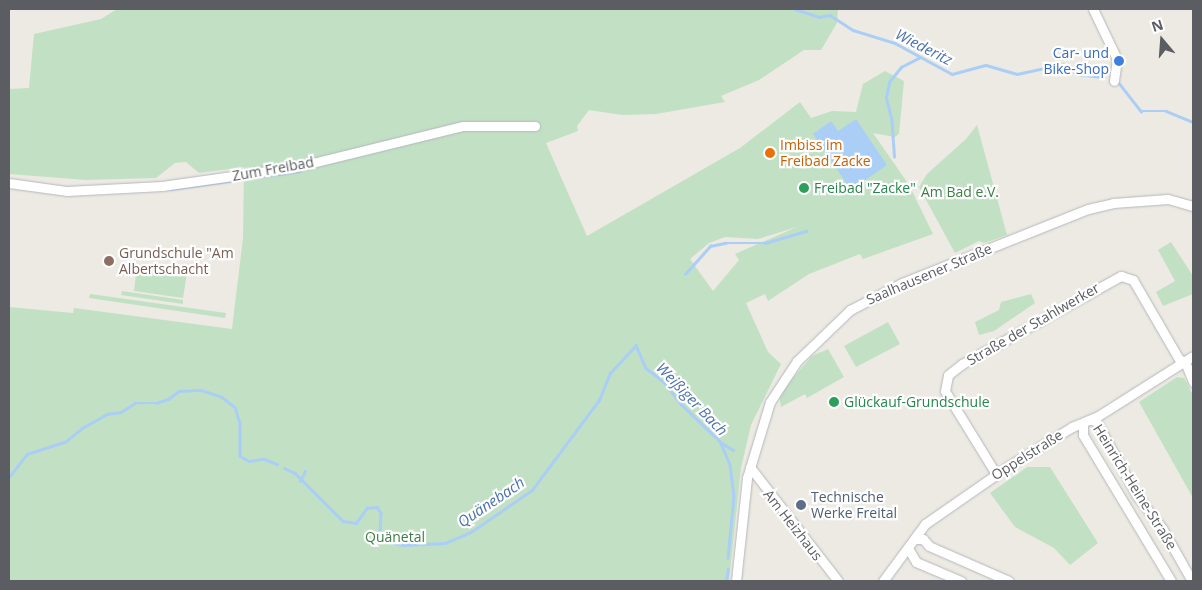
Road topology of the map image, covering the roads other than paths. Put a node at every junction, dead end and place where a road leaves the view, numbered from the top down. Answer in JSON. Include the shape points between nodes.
{"nodes":[{"id":1,"x":1093,"y":9,"type":"edge"},
{"id":2,"x":1114,"y":81,"type":"dead end"},
{"id":3,"x":535,"y":126,"type":"dead end"},
{"id":4,"x":9,"y":183,"type":"edge"},
{"id":5,"x":1193,"y":206,"type":"edge"},
{"id":6,"x":1193,"y":356,"type":"edge"},
{"id":7,"x":1185,"y":362,"type":"junction"},
{"id":8,"x":1193,"y":382,"type":"edge"},
{"id":9,"x":1087,"y":422,"type":"junction"},
{"id":10,"x":750,"y":467,"type":"junction"},
{"id":11,"x":996,"y":474,"type":"junction"},
{"id":12,"x":915,"y":539,"type":"junction"},
{"id":13,"x":908,"y":548,"type":"junction"},
{"id":14,"x":736,"y":581,"type":"edge"},
{"id":15,"x":838,"y":581,"type":"edge"},
{"id":16,"x":883,"y":581,"type":"edge"},
{"id":17,"x":961,"y":581,"type":"edge"},
{"id":18,"x":1009,"y":581,"type":"edge"},
{"id":19,"x":1171,"y":581,"type":"edge"},
{"id":20,"x":1192,"y":581,"type":"edge"}],
"edges":[{"from":1,"to":2,"type":"street","via":[[1116,56],[1118,68]]},
{"from":3,"to":4,"type":"street","name":"Zum Freibad","via":[[462,126],[296,167],[162,186],[68,191]]},
{"from":5,"to":10,"type":"street","name":"Saalhausener Straße","via":[[1168,199],[1111,203],[902,283],[856,306],[814,344],[782,381],[761,424]]},
{"from":6,"to":7,"type":"street","name":"Oppelstraße"},
{"from":7,"to":8,"type":"street","name":"Straße der Stahlwerker"},
{"from":7,"to":9,"type":"street","name":"Oppelstraße"},
{"from":7,"to":11,"type":"street","name":"Straße der Stahlwerker","via":[[1178,359],[1133,280],[1121,276],[962,364],[948,375],[945,391]]},
{"from":9,"to":11,"type":"street","name":"Oppelstraße"},
{"from":9,"to":19,"type":"street","name":"Heinrich-Heine-Straße","via":[[1083,435]]},
{"from":9,"to":20,"type":"street","name":"Heinrich-Heine-Straße","via":[[1096,421],[1137,496],[1162,528]]},
{"from":10,"to":14,"type":"street","name":"Saalhausener Straße"},
{"from":10,"to":15,"type":"street","name":"Am Heizhaus"},
{"from":11,"to":12,"type":"street","name":"Oppelstraße","via":[[925,524]]},
{"from":12,"to":13,"type":"street","name":"Oppelstraße"},
{"from":12,"to":18,"type":"street","via":[[923,538],[929,546]]},
{"from":13,"to":16,"type":"street","name":"Oppelstraße"},
{"from":13,"to":17,"type":"street","via":[[916,562]]}]}
